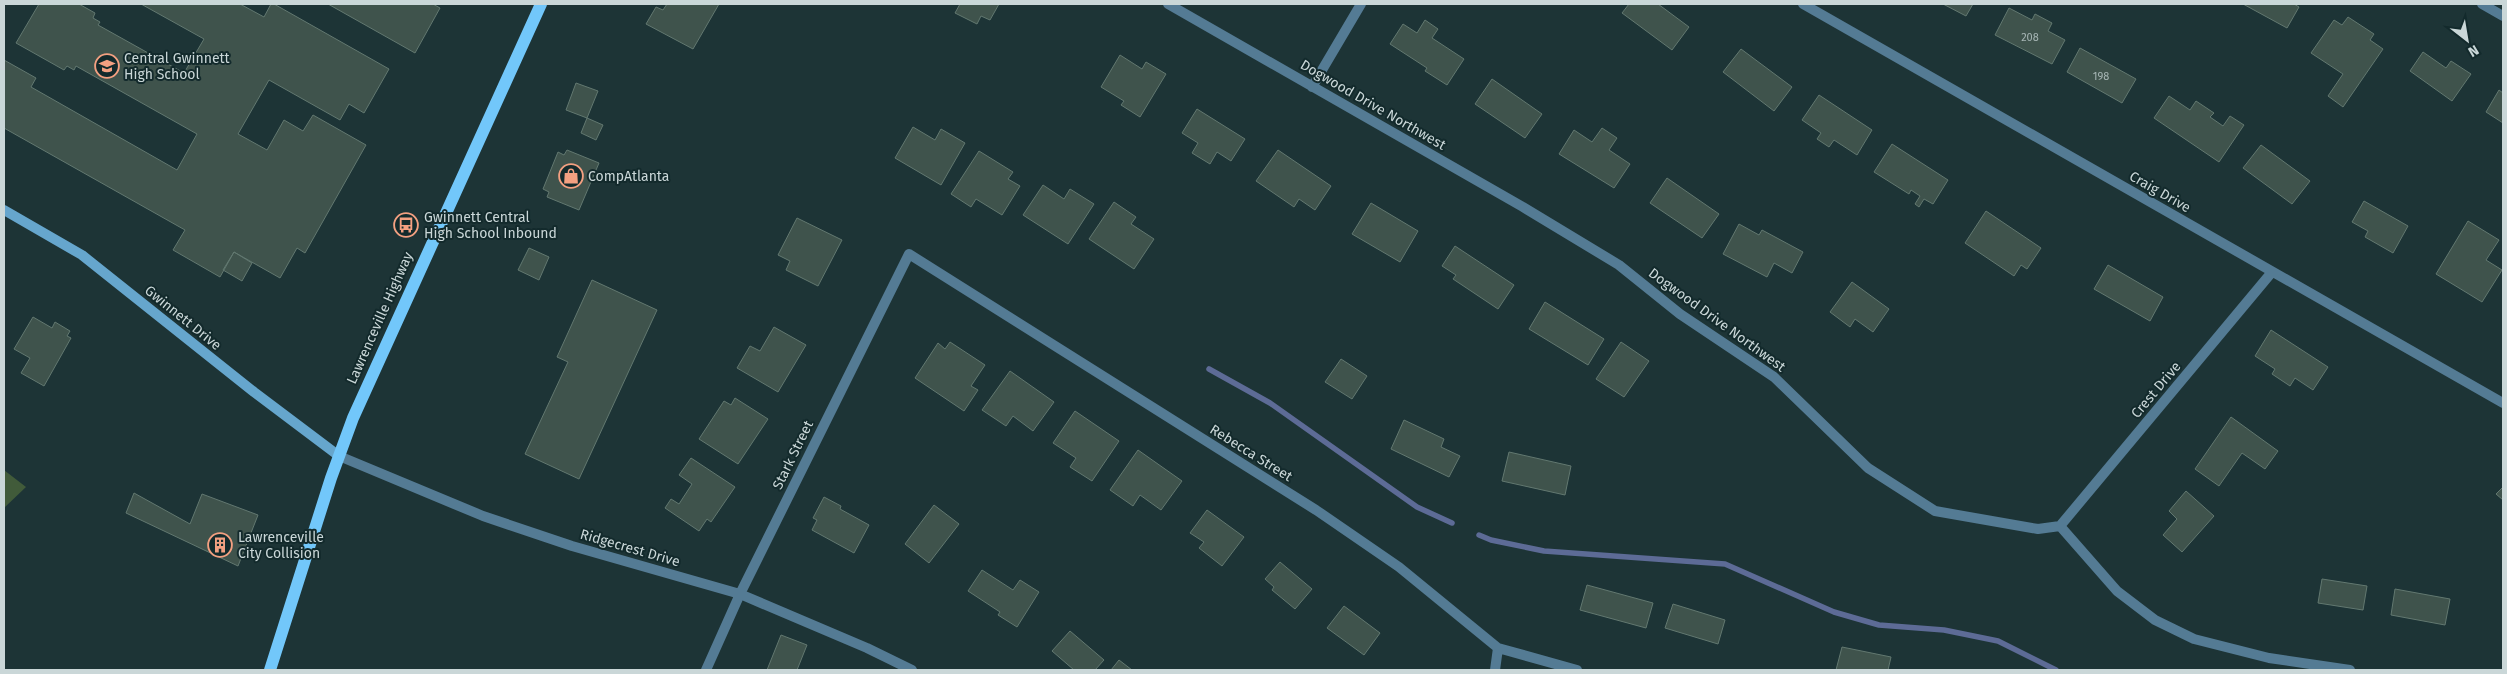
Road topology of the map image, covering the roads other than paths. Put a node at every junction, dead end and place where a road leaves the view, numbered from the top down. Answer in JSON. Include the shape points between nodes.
{"nodes":[{"id":1,"x":540,"y":4,"type":"edge"},
{"id":2,"x":1168,"y":4,"type":"edge"},
{"id":3,"x":1361,"y":4,"type":"edge"},
{"id":4,"x":1803,"y":4,"type":"edge"},
{"id":5,"x":2482,"y":4,"type":"edge"},
{"id":6,"x":2503,"y":16,"type":"edge"},
{"id":7,"x":1312,"y":86,"type":"junction"},
{"id":8,"x":4,"y":210,"type":"edge"},
{"id":9,"x":909,"y":254,"type":"joint"},
{"id":10,"x":2272,"y":272,"type":"junction"},
{"id":11,"x":2503,"y":403,"type":"edge"},
{"id":12,"x":340,"y":456,"type":"junction"},
{"id":13,"x":2060,"y":526,"type":"junction"},
{"id":14,"x":740,"y":594,"type":"junction"},
{"id":15,"x":1498,"y":648,"type":"junction"},
{"id":16,"x":270,"y":670,"type":"edge"},
{"id":17,"x":706,"y":670,"type":"edge"},
{"id":18,"x":912,"y":670,"type":"edge"},
{"id":19,"x":1495,"y":670,"type":"edge"},
{"id":20,"x":1577,"y":670,"type":"edge"},
{"id":21,"x":2350,"y":670,"type":"edge"}],
"edges":[{"from":1,"to":12,"type":"main road","name":"Lawrenceville Highway","via":[[395,321]]},
{"from":2,"to":7,"type":"street","name":"Dogwood Drive Northwest"},
{"from":3,"to":7,"type":"street"},
{"from":4,"to":10,"type":"street","name":"Craig Drive"},
{"from":5,"to":6,"type":"street"},
{"from":7,"to":13,"type":"street","name":"Dogwood Drive Northwest","via":[[1619,265],[1680,314],[1774,377],[1868,468],[1935,511],[2038,529]]},
{"from":8,"to":12,"type":"street","name":"Gwinnett Drive","via":[[82,255]]},
{"from":9,"to":14,"type":"street","name":"Stark Street"},
{"from":9,"to":15,"type":"street","name":"Rebecca Street","via":[[1316,510],[1398,567]]},
{"from":10,"to":11,"type":"street","name":"Craig Drive"},
{"from":10,"to":13,"type":"street","name":"Crest Drive"},
{"from":12,"to":14,"type":"street","name":"Ridgecrest Drive","via":[[483,516],[572,546]]},
{"from":12,"to":16,"type":"main road","name":"Lawrenceville Highway"},
{"from":13,"to":21,"type":"street","via":[[2117,591],[2156,620],[2194,640],[2269,658]]},
{"from":14,"to":17,"type":"street","name":"Stark Street"},
{"from":14,"to":18,"type":"street","name":"Ridgecrest Drive"},
{"from":15,"to":19,"type":"street"},
{"from":15,"to":20,"type":"street","name":"Rebecca Street"}]}
